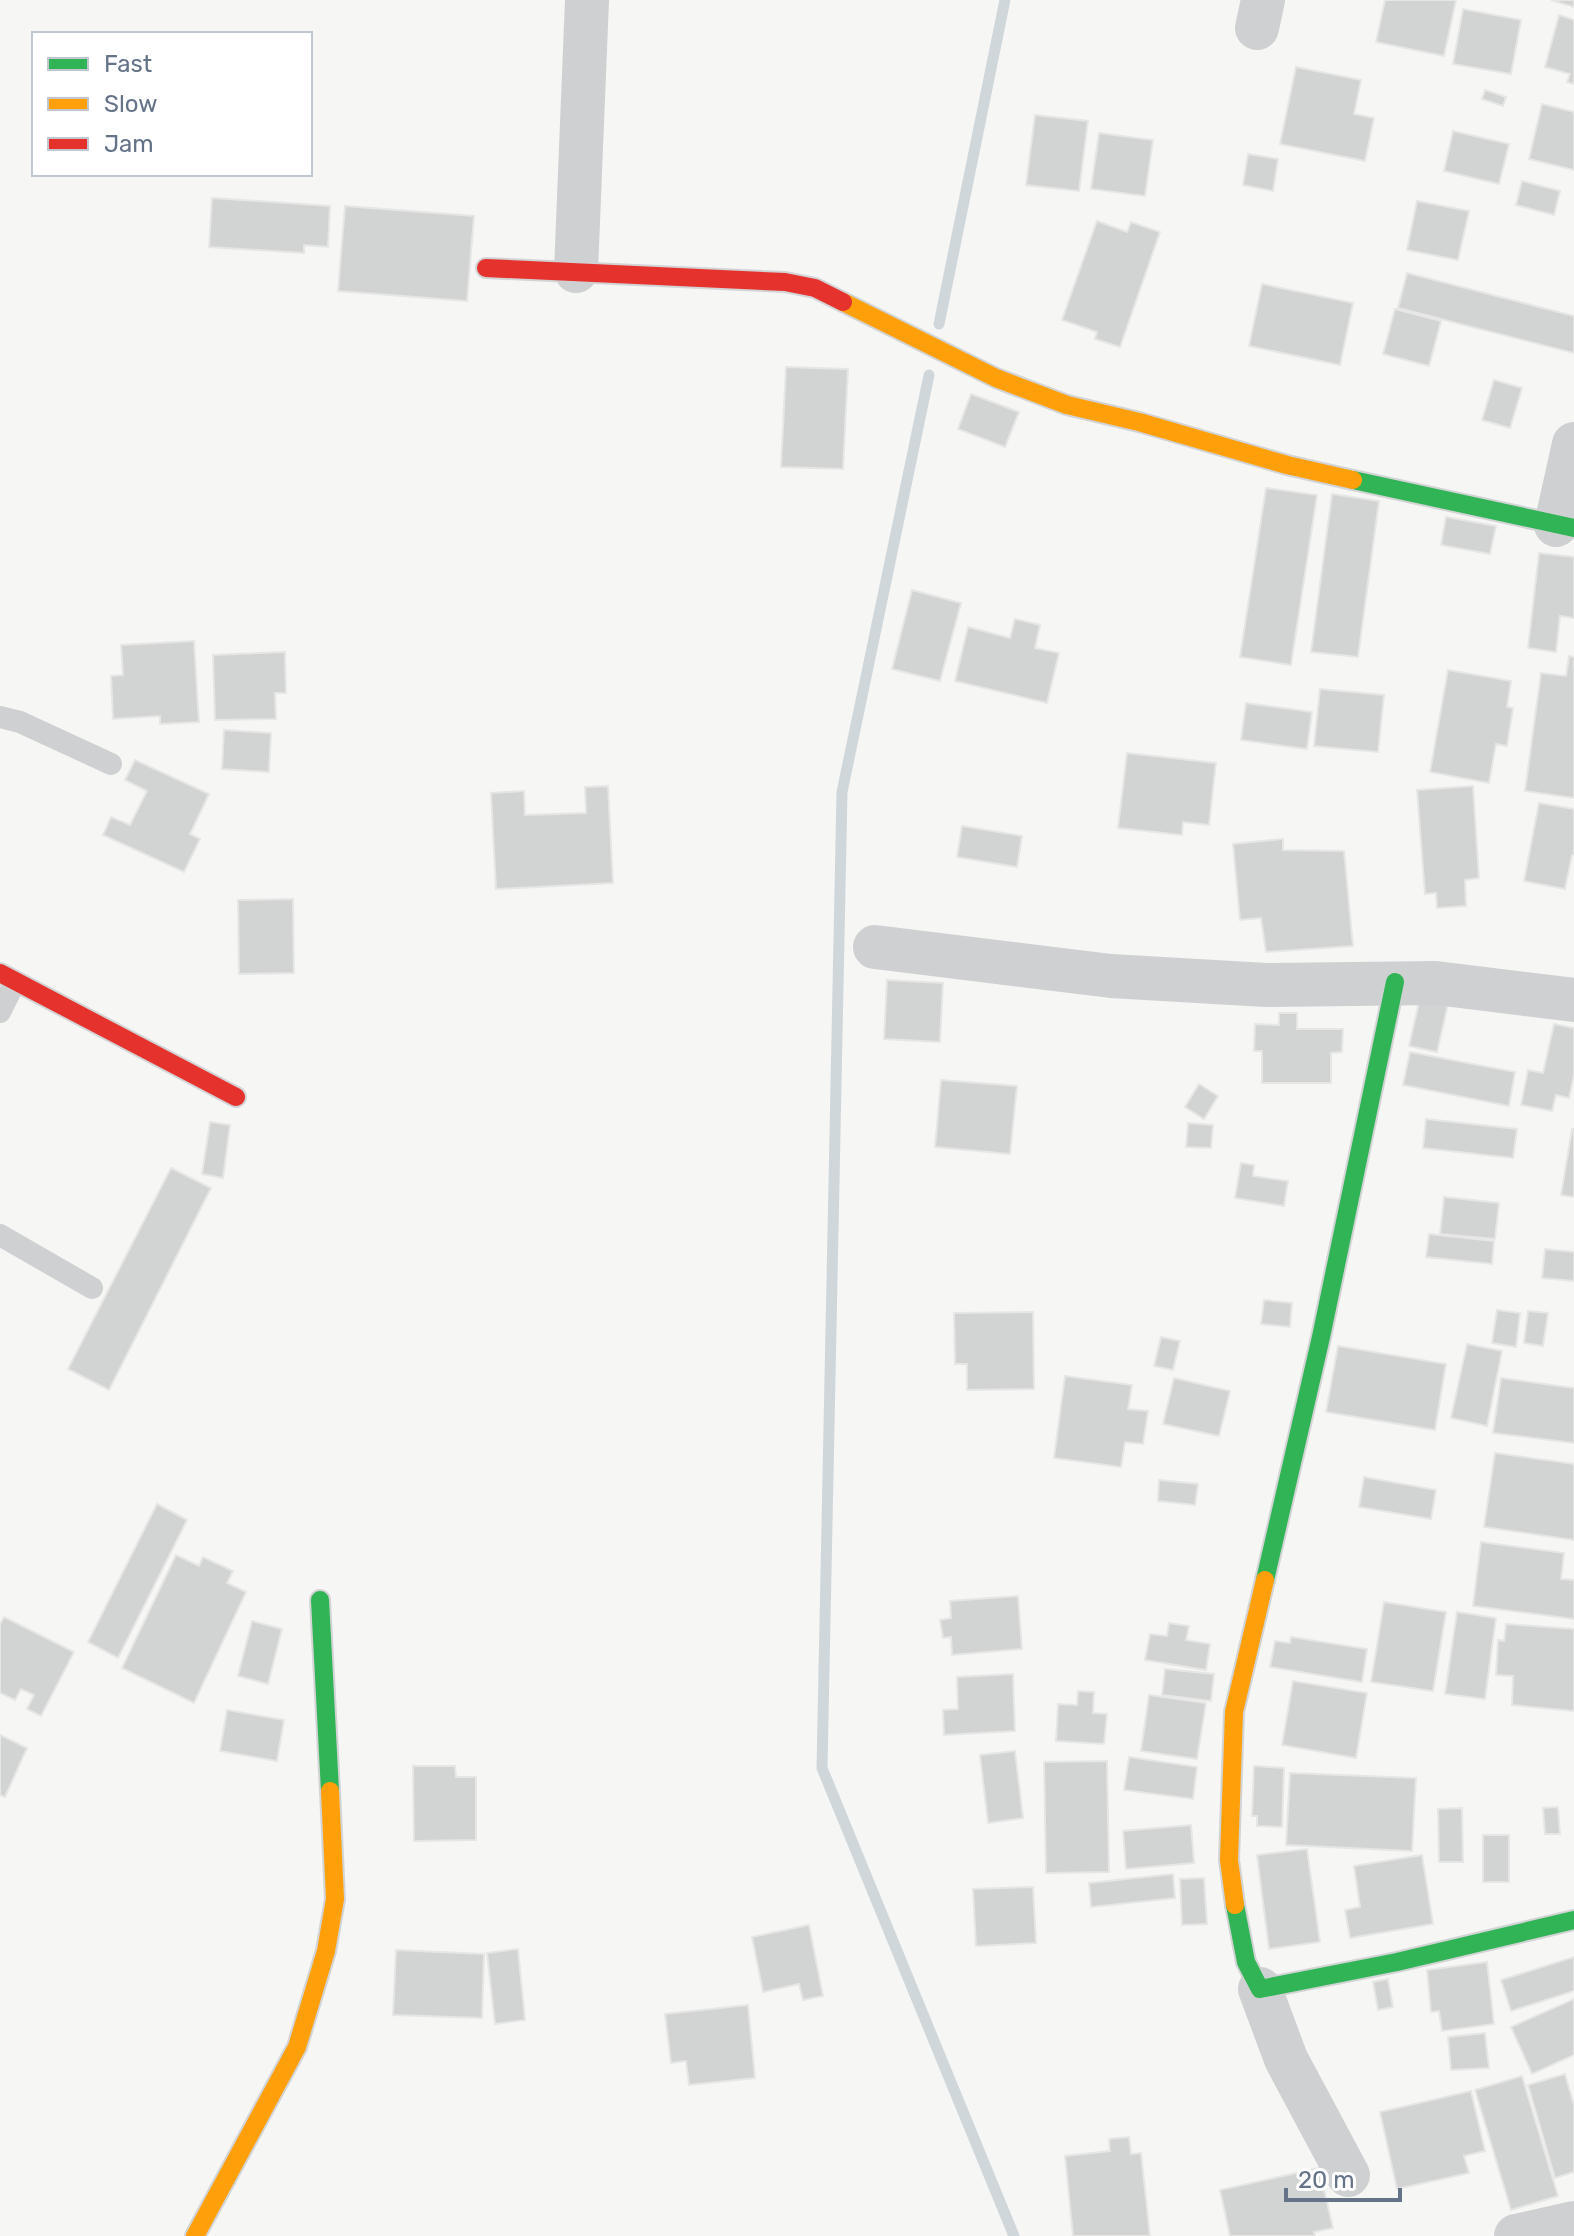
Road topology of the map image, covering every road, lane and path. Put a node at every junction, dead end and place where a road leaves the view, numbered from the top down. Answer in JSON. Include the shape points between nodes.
{"nodes":[{"id":1,"x":587,"y":0,"type":"edge"},
{"id":2,"x":486,"y":268,"type":"dead end"},
{"id":3,"x":576,"y":271,"type":"junction"},
{"id":4,"x":1574,"y":444,"type":"edge"},
{"id":5,"x":1565,"y":526,"type":"edge"},
{"id":6,"x":0,"y":717,"type":"edge"},
{"id":7,"x":111,"y":764,"type":"dead end"},
{"id":8,"x":875,"y":947,"type":"dead end"},
{"id":9,"x":7,"y":978,"type":"edge"},
{"id":10,"x":1395,"y":982,"type":"junction"},
{"id":11,"x":1574,"y":1000,"type":"edge"},
{"id":12,"x":0,"y":1012,"type":"edge"},
{"id":13,"x":236,"y":1097,"type":"dead end"},
{"id":14,"x":0,"y":1235,"type":"edge"},
{"id":15,"x":92,"y":1288,"type":"dead end"},
{"id":16,"x":320,"y":1600,"type":"dead end"},
{"id":17,"x":1574,"y":1920,"type":"edge"},
{"id":18,"x":1260,"y":1989,"type":"junction"},
{"id":19,"x":1348,"y":2175,"type":"dead end"},
{"id":20,"x":1574,"y":2223,"type":"edge"},
{"id":21,"x":195,"y":2236,"type":"edge"},
{"id":22,"x":1516,"y":2236,"type":"edge"}],
"edges":[{"from":1,"to":3,"type":"street"},
{"from":2,"to":3,"type":"street"},
{"from":3,"to":5,"type":"street","via":[[815,288],[996,378],[1067,405],[1287,465]]},
{"from":4,"to":5,"type":"street"},
{"from":6,"to":7,"type":"lane"},
{"from":8,"to":10,"type":"street","via":[[1111,976],[1266,985]]},
{"from":9,"to":12,"type":"lane"},
{"from":9,"to":13,"type":"street"},
{"from":10,"to":11,"type":"street"},
{"from":10,"to":18,"type":"street","via":[[1321,1337],[1234,1712],[1229,1860],[1246,1962]]},
{"from":14,"to":15,"type":"lane"},
{"from":16,"to":21,"type":"street","via":[[335,1899],[326,1951],[297,2047]]},
{"from":17,"to":18,"type":"street"},
{"from":18,"to":19,"type":"street","via":[[1286,2059]]},
{"from":20,"to":22,"type":"street"}]}
